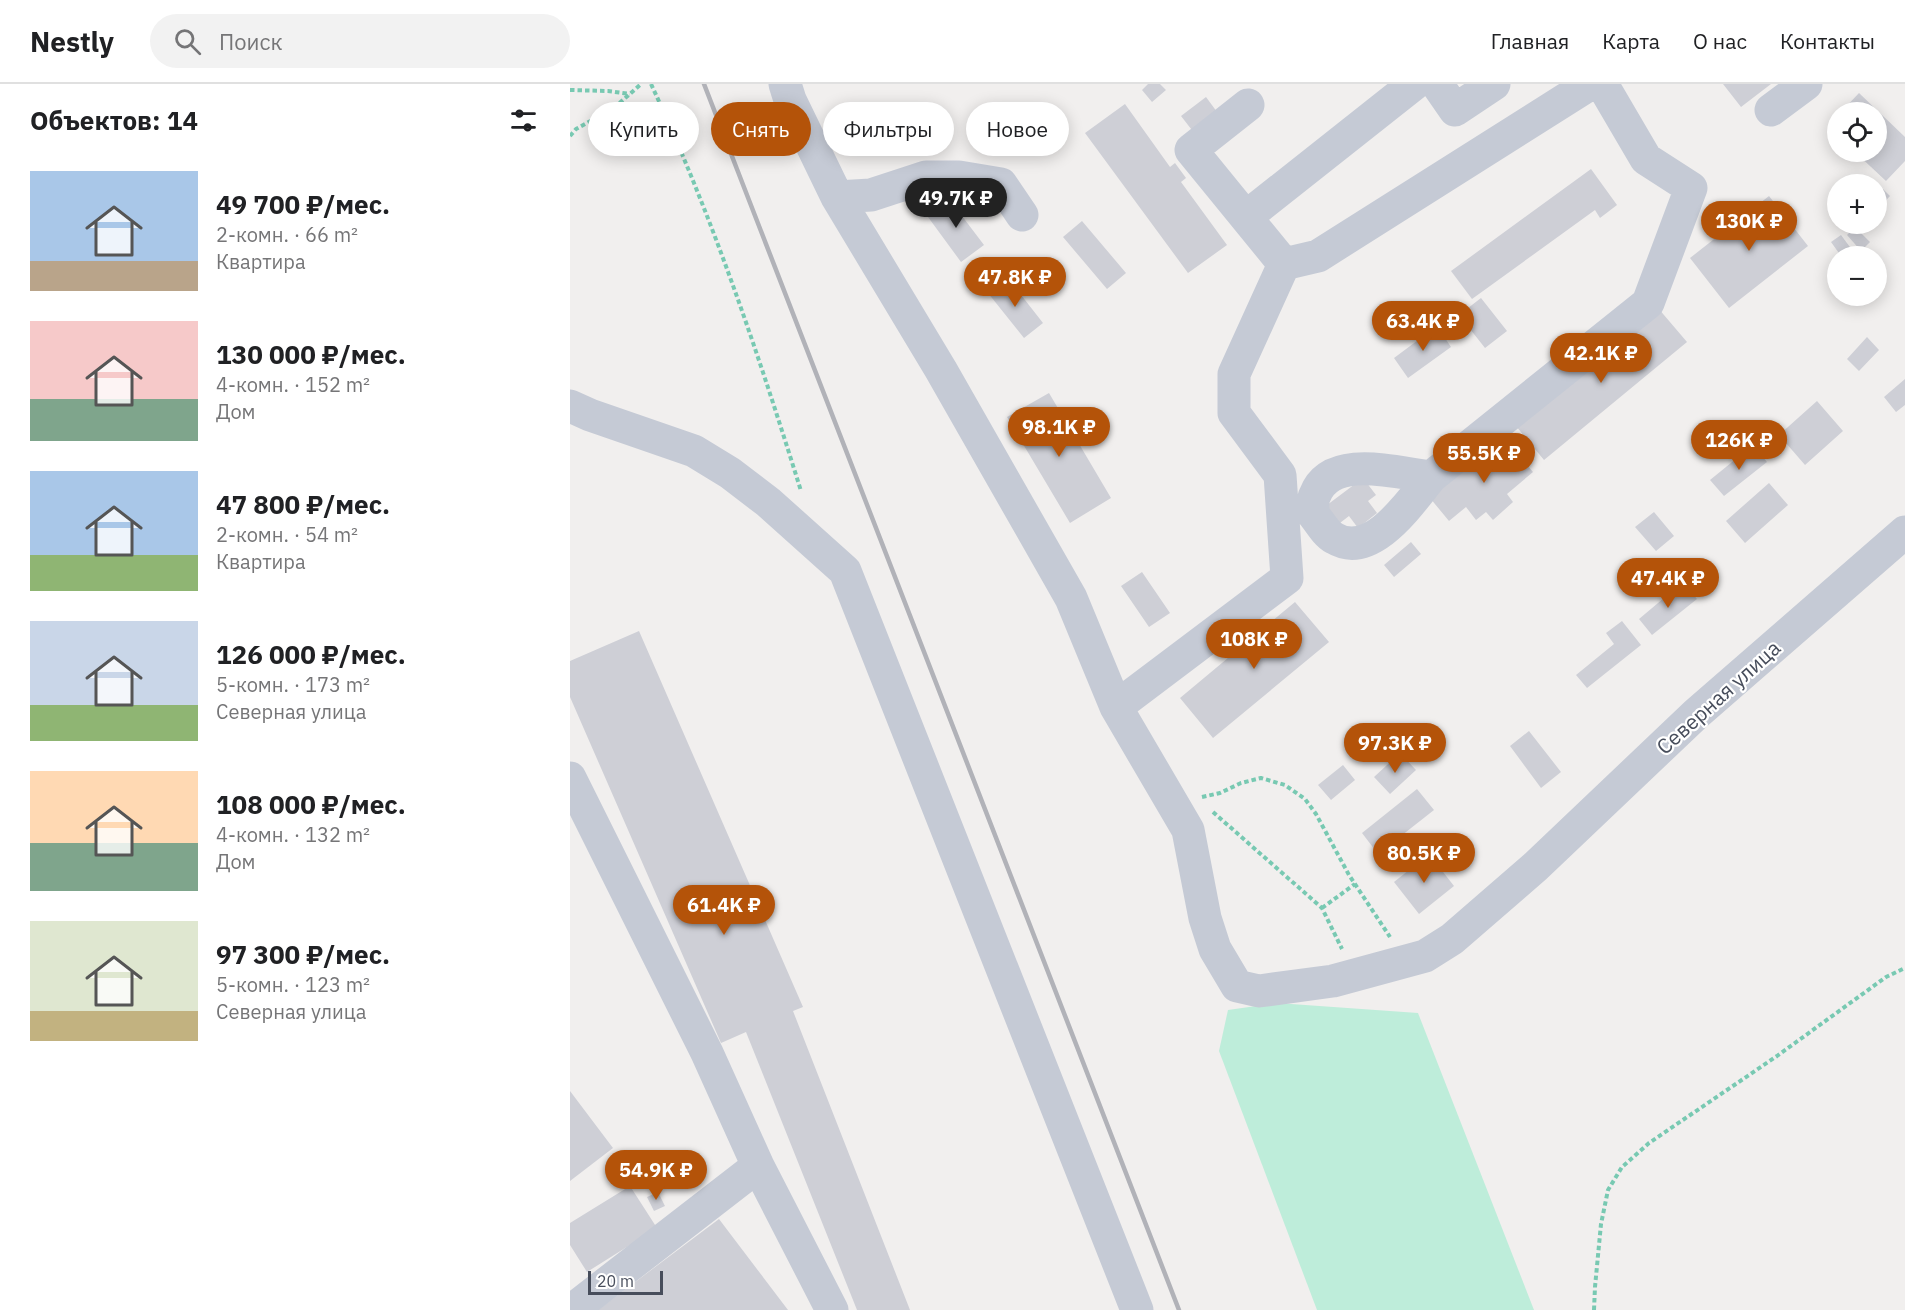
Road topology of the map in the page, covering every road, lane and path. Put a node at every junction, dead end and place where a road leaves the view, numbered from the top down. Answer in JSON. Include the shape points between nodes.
{"nodes":[{"id":1,"x":641,"y":84,"type":"edge"},
{"id":2,"x":651,"y":84,"type":"edge"},
{"id":3,"x":785,"y":84,"type":"edge"},
{"id":4,"x":1414,"y":84,"type":"edge"},
{"id":5,"x":1437,"y":84,"type":"edge"},
{"id":6,"x":1494,"y":84,"type":"edge"},
{"id":7,"x":1590,"y":84,"type":"edge"},
{"id":8,"x":1602,"y":84,"type":"edge"},
{"id":9,"x":1806,"y":84,"type":"edge"},
{"id":10,"x":570,"y":90,"type":"edge"},
{"id":11,"x":631,"y":94,"type":"junction"},
{"id":12,"x":1248,"y":105,"type":"dead end"},
{"id":13,"x":1771,"y":110,"type":"dead end"},
{"id":14,"x":570,"y":136,"type":"edge"},
{"id":15,"x":837,"y":197,"type":"junction"},
{"id":16,"x":1022,"y":215,"type":"dead end"},
{"id":17,"x":1246,"y":217,"type":"junction"},
{"id":18,"x":1284,"y":264,"type":"junction"},
{"id":19,"x":570,"y":406,"type":"edge"},
{"id":20,"x":1431,"y":477,"type":"dead end"},
{"id":21,"x":802,"y":495,"type":"dead end"},
{"id":22,"x":1905,"y":532,"type":"edge"},
{"id":23,"x":1116,"y":707,"type":"junction"},
{"id":24,"x":570,"y":778,"type":"edge"},
{"id":25,"x":1355,"y":884,"type":"junction"},
{"id":26,"x":1322,"y":908,"type":"junction"},
{"id":27,"x":1425,"y":956,"type":"junction"},
{"id":28,"x":1905,"y":968,"type":"edge"},
{"id":29,"x":1372,"y":971,"type":"junction"},
{"id":30,"x":758,"y":1166,"type":"junction"},
{"id":31,"x":572,"y":1310,"type":"edge"},
{"id":32,"x":832,"y":1310,"type":"edge"},
{"id":33,"x":1137,"y":1310,"type":"edge"},
{"id":34,"x":1594,"y":1310,"type":"edge"}],
"edges":[{"from":1,"to":11,"type":"path"},
{"from":2,"to":21,"type":"path","via":[[742,311]]},
{"from":3,"to":15,"type":"street","name":"Северная улица","via":[[789,100]]},
{"from":4,"to":17,"type":"street"},
{"from":5,"to":6,"type":"street","via":[[1455,110]]},
{"from":7,"to":18,"type":"street","via":[[1318,256]]},
{"from":8,"to":20,"type":"street","via":[[1646,159],[1691,188],[1648,303]]},
{"from":9,"to":13,"type":"street"},
{"from":10,"to":11,"type":"path"},
{"from":11,"to":14,"type":"path"},
{"from":12,"to":17,"type":"street","via":[[1191,150]]},
{"from":15,"to":16,"type":"street","via":[[871,195],[926,177],[959,177],[1001,184]]},
{"from":15,"to":23,"type":"street","name":"Северная улица","via":[[1071,598]]},
{"from":17,"to":18,"type":"street"},
{"from":18,"to":23,"type":"street","via":[[1234,374],[1234,413],[1280,475],[1287,578]]},
{"from":19,"to":33,"type":"street","via":[[694,452],[730,473],[844,571]]},
{"from":22,"to":27,"type":"street","name":"Северная улица","via":[[1696,714],[1534,867],[1452,939]]},
{"from":23,"to":29,"type":"street","name":"Северная улица","via":[[1188,830],[1204,918],[1215,949],[1238,986],[1258,991],[1333,981]]},
{"from":24,"to":30,"type":"street","via":[[707,1053]]},
{"from":25,"to":26,"type":"path"},
{"from":25,"to":26,"type":"path","via":[[1316,814],[1305,799],[1285,785],[1261,778],[1220,794],[1197,798]]},
{"from":25,"to":27,"type":"path","via":[[1390,937]]},
{"from":26,"to":29,"type":"path","via":[[1345,953]]},
{"from":27,"to":29,"type":"street","name":"Северная улица"},
{"from":28,"to":34,"type":"path","via":[[1886,977],[1649,1143],[1622,1167],[1608,1190]]},
{"from":30,"to":31,"type":"street"},
{"from":30,"to":32,"type":"street"}]}
